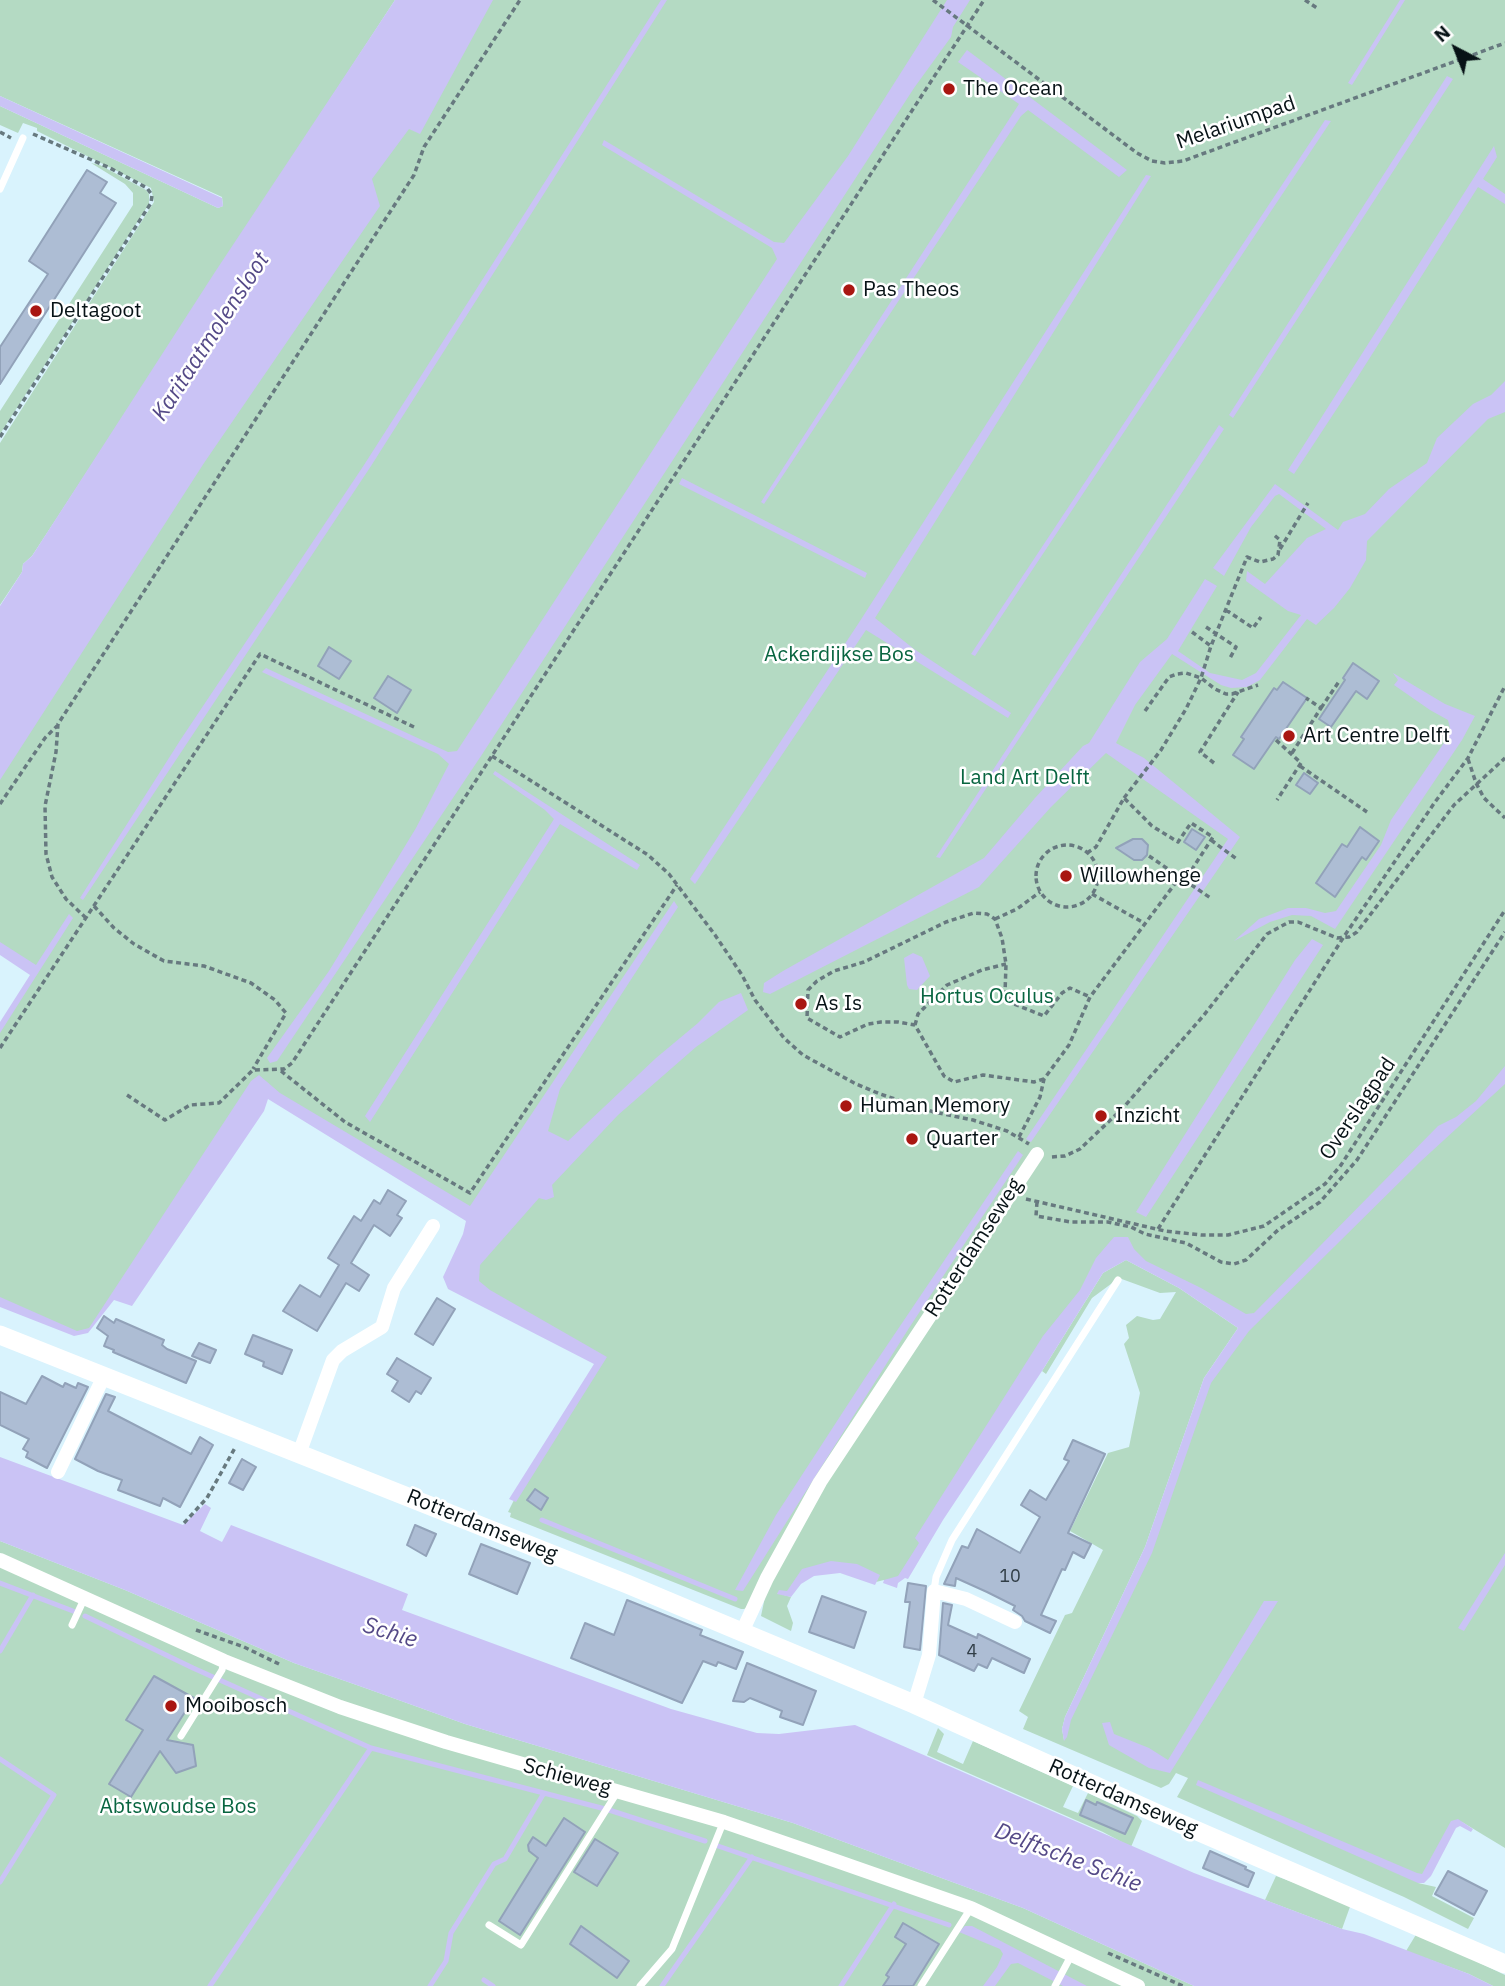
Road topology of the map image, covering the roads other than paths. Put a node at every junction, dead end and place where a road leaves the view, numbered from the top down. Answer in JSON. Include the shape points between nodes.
{"nodes":[{"id":1,"x":23,"y":138,"type":"road end"},
{"id":2,"x":0,"y":188,"type":"edge"},
{"id":3,"x":1037,"y":1154,"type":"road end"},
{"id":4,"x":433,"y":1226,"type":"dead end"},
{"id":5,"x":1118,"y":1280,"type":"dead end"},
{"id":6,"x":0,"y":1335,"type":"edge"},
{"id":7,"x":104,"y":1376,"type":"junction"},
{"id":8,"x":299,"y":1454,"type":"junction"},
{"id":9,"x":58,"y":1472,"type":"dead end"},
{"id":10,"x":0,"y":1560,"type":"edge"},
{"id":11,"x":934,"y":1591,"type":"junction"},
{"id":12,"x":85,"y":1597,"type":"junction"},
{"id":13,"x":1015,"y":1622,"type":"dead end"},
{"id":14,"x":72,"y":1625,"type":"dead end"},
{"id":15,"x":742,"y":1632,"type":"junction"},
{"id":16,"x":223,"y":1665,"type":"junction"},
{"id":17,"x":914,"y":1704,"type":"junction"},
{"id":18,"x":181,"y":1736,"type":"dead end"},
{"id":19,"x":616,"y":1795,"type":"junction"},
{"id":20,"x":723,"y":1822,"type":"junction"},
{"id":21,"x":971,"y":1908,"type":"junction"},
{"id":22,"x":489,"y":1925,"type":"dead end"},
{"id":23,"x":1070,"y":1960,"type":"junction"},
{"id":24,"x":1505,"y":1964,"type":"edge"},
{"id":25,"x":640,"y":1986,"type":"edge"},
{"id":26,"x":921,"y":1986,"type":"edge"},
{"id":27,"x":1055,"y":1986,"type":"edge"},
{"id":28,"x":1138,"y":1986,"type":"edge"}],
"edges":[{"from":1,"to":2,"type":"lane"},
{"from":3,"to":15,"type":"street","name":"Rotterdamseweg","via":[[820,1482]]},
{"from":4,"to":8,"type":"street","via":[[394,1288],[382,1327],[333,1360]]},
{"from":5,"to":11,"type":"lane","via":[[952,1540]]},
{"from":6,"to":7,"type":"street","name":"Rotterdamseweg"},
{"from":7,"to":8,"type":"street","name":"Rotterdamseweg"},
{"from":7,"to":9,"type":"street"},
{"from":8,"to":15,"type":"street","name":"Rotterdamseweg"},
{"from":10,"to":12,"type":"street","name":"Schieweg"},
{"from":11,"to":13,"type":"street","via":[[966,1599]]},
{"from":11,"to":17,"type":"street","via":[[929,1656]]},
{"from":12,"to":14,"type":"lane"},
{"from":12,"to":16,"type":"street","name":"Schieweg"},
{"from":15,"to":17,"type":"street","name":"Rotterdamseweg"},
{"from":16,"to":18,"type":"lane"},
{"from":16,"to":19,"type":"street","name":"Schieweg","via":[[419,1734]]},
{"from":17,"to":24,"type":"street","name":"Rotterdamseweg"},
{"from":19,"to":20,"type":"street","name":"Schieweg"},
{"from":19,"to":22,"type":"lane","via":[[521,1945]]},
{"from":20,"to":21,"type":"street","name":"Schieweg"},
{"from":20,"to":25,"type":"lane","via":[[672,1949]]},
{"from":21,"to":23,"type":"street","name":"Schieweg"},
{"from":21,"to":26,"type":"lane"},
{"from":23,"to":27,"type":"lane"},
{"from":23,"to":28,"type":"street","name":"Schieweg"}]}
